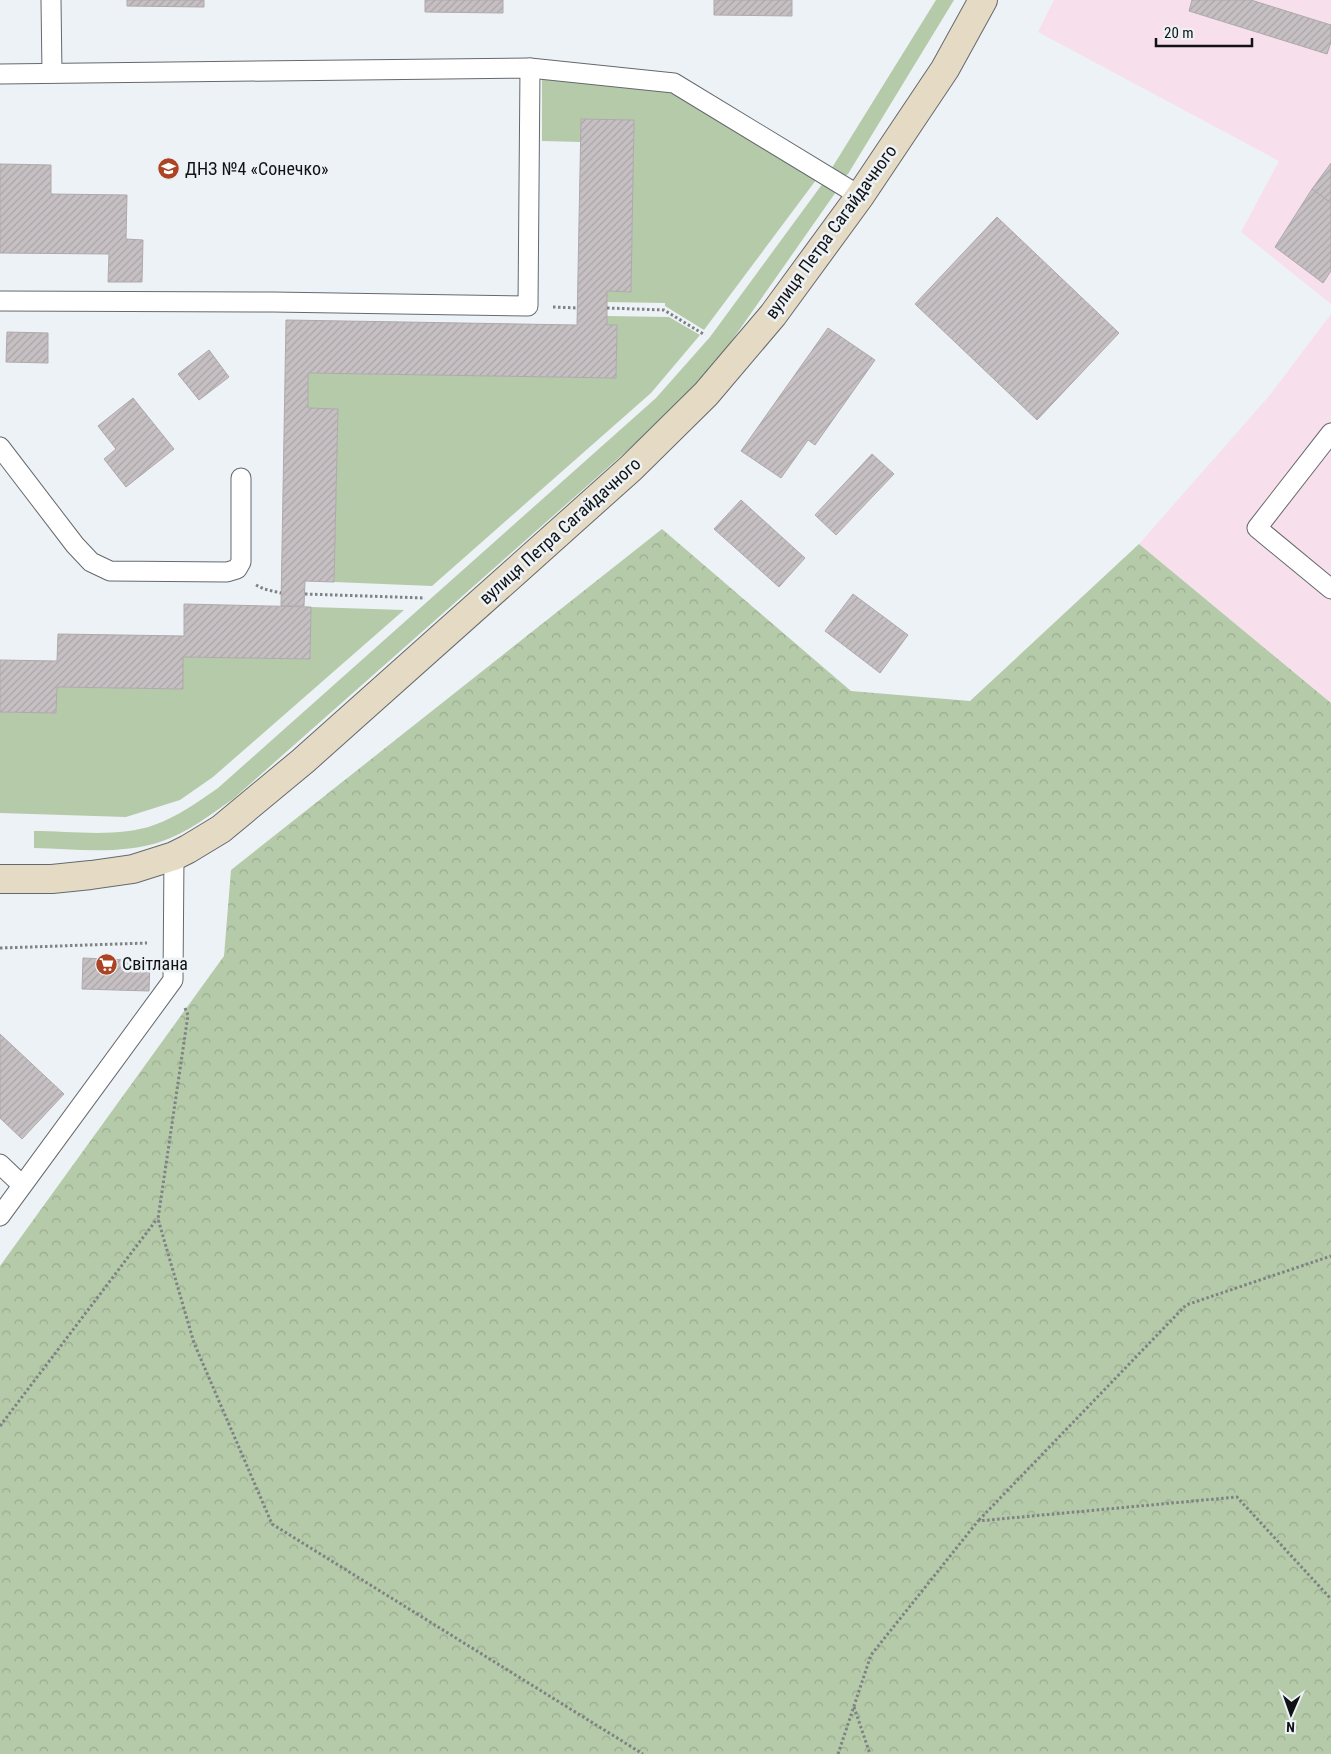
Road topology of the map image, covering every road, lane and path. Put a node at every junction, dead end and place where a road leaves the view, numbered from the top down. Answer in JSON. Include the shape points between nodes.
{"nodes":[{"id":1,"x":51,"y":0,"type":"edge"},
{"id":2,"x":984,"y":0,"type":"edge"},
{"id":3,"x":530,"y":68,"type":"junction"},
{"id":4,"x":52,"y":73,"type":"junction"},
{"id":5,"x":0,"y":74,"type":"edge"},
{"id":6,"x":860,"y":196,"type":"junction"},
{"id":7,"x":0,"y":301,"type":"edge"},
{"id":8,"x":607,"y":308,"type":"dead end"},
{"id":9,"x":705,"y":335,"type":"dead end"},
{"id":10,"x":1329,"y":438,"type":"edge"},
{"id":11,"x":0,"y":447,"type":"edge"},
{"id":12,"x":242,"y":478,"type":"dead end"},
{"id":13,"x":1331,"y":589,"type":"edge"},
{"id":14,"x":304,"y":594,"type":"dead end"},
{"id":15,"x":425,"y":598,"type":"dead end"},
{"id":16,"x":174,"y":856,"type":"junction"},
{"id":17,"x":0,"y":879,"type":"edge"},
{"id":18,"x":173,"y":942,"type":"junction"},
{"id":19,"x":0,"y":948,"type":"edge"},
{"id":20,"x":173,"y":980,"type":"junction"},
{"id":21,"x":0,"y":1164,"type":"edge"},
{"id":22,"x":22,"y":1185,"type":"junction"},
{"id":23,"x":0,"y":1216,"type":"edge"},
{"id":24,"x":158,"y":1219,"type":"junction"},
{"id":25,"x":1331,"y":1256,"type":"edge"},
{"id":26,"x":0,"y":1426,"type":"edge"},
{"id":27,"x":978,"y":1521,"type":"junction"},
{"id":28,"x":1331,"y":1599,"type":"edge"},
{"id":29,"x":854,"y":1706,"type":"junction"},
{"id":30,"x":643,"y":1754,"type":"edge"},
{"id":31,"x":838,"y":1754,"type":"edge"},
{"id":32,"x":870,"y":1754,"type":"edge"}],
"edges":[{"from":1,"to":4,"type":"lane"},
{"from":2,"to":6,"type":"main road","name":"вулиця Петра Сагайдачного","via":[[946,69]]},
{"from":3,"to":4,"type":"lane"},
{"from":3,"to":6,"type":"lane","via":[[674,83]]},
{"from":3,"to":7,"type":"lane","via":[[528,306]]},
{"from":4,"to":5,"type":"lane"},
{"from":6,"to":16,"type":"main road","name":"вулиця Петра Сагайдачного","via":[[773,315],[706,394],[631,468],[302,762],[222,829]]},
{"from":8,"to":9,"type":"path","via":[[664,310]]},
{"from":10,"to":13,"type":"lane","via":[[1257,528]]},
{"from":11,"to":12,"type":"lane","via":[[80,551],[91,562],[110,570],[227,572],[237,569],[241,562]]},
{"from":14,"to":15,"type":"path"},
{"from":16,"to":17,"type":"main road","name":"вулиця Петра Сагайдачного","via":[[133,869],[90,876]]},
{"from":16,"to":18,"type":"lane"},
{"from":18,"to":19,"type":"path"},
{"from":18,"to":20,"type":"lane"},
{"from":20,"to":22,"type":"lane"},
{"from":20,"to":24,"type":"path","via":[[188,1015]]},
{"from":21,"to":22,"type":"lane"},
{"from":22,"to":23,"type":"lane"},
{"from":24,"to":26,"type":"path"},
{"from":24,"to":30,"type":"path","via":[[194,1343],[272,1524]]},
{"from":25,"to":27,"type":"path","via":[[1186,1305]]},
{"from":27,"to":28,"type":"path","via":[[1237,1497]]},
{"from":27,"to":29,"type":"path","via":[[872,1655]]},
{"from":29,"to":31,"type":"path"},
{"from":29,"to":32,"type":"path"}]}
